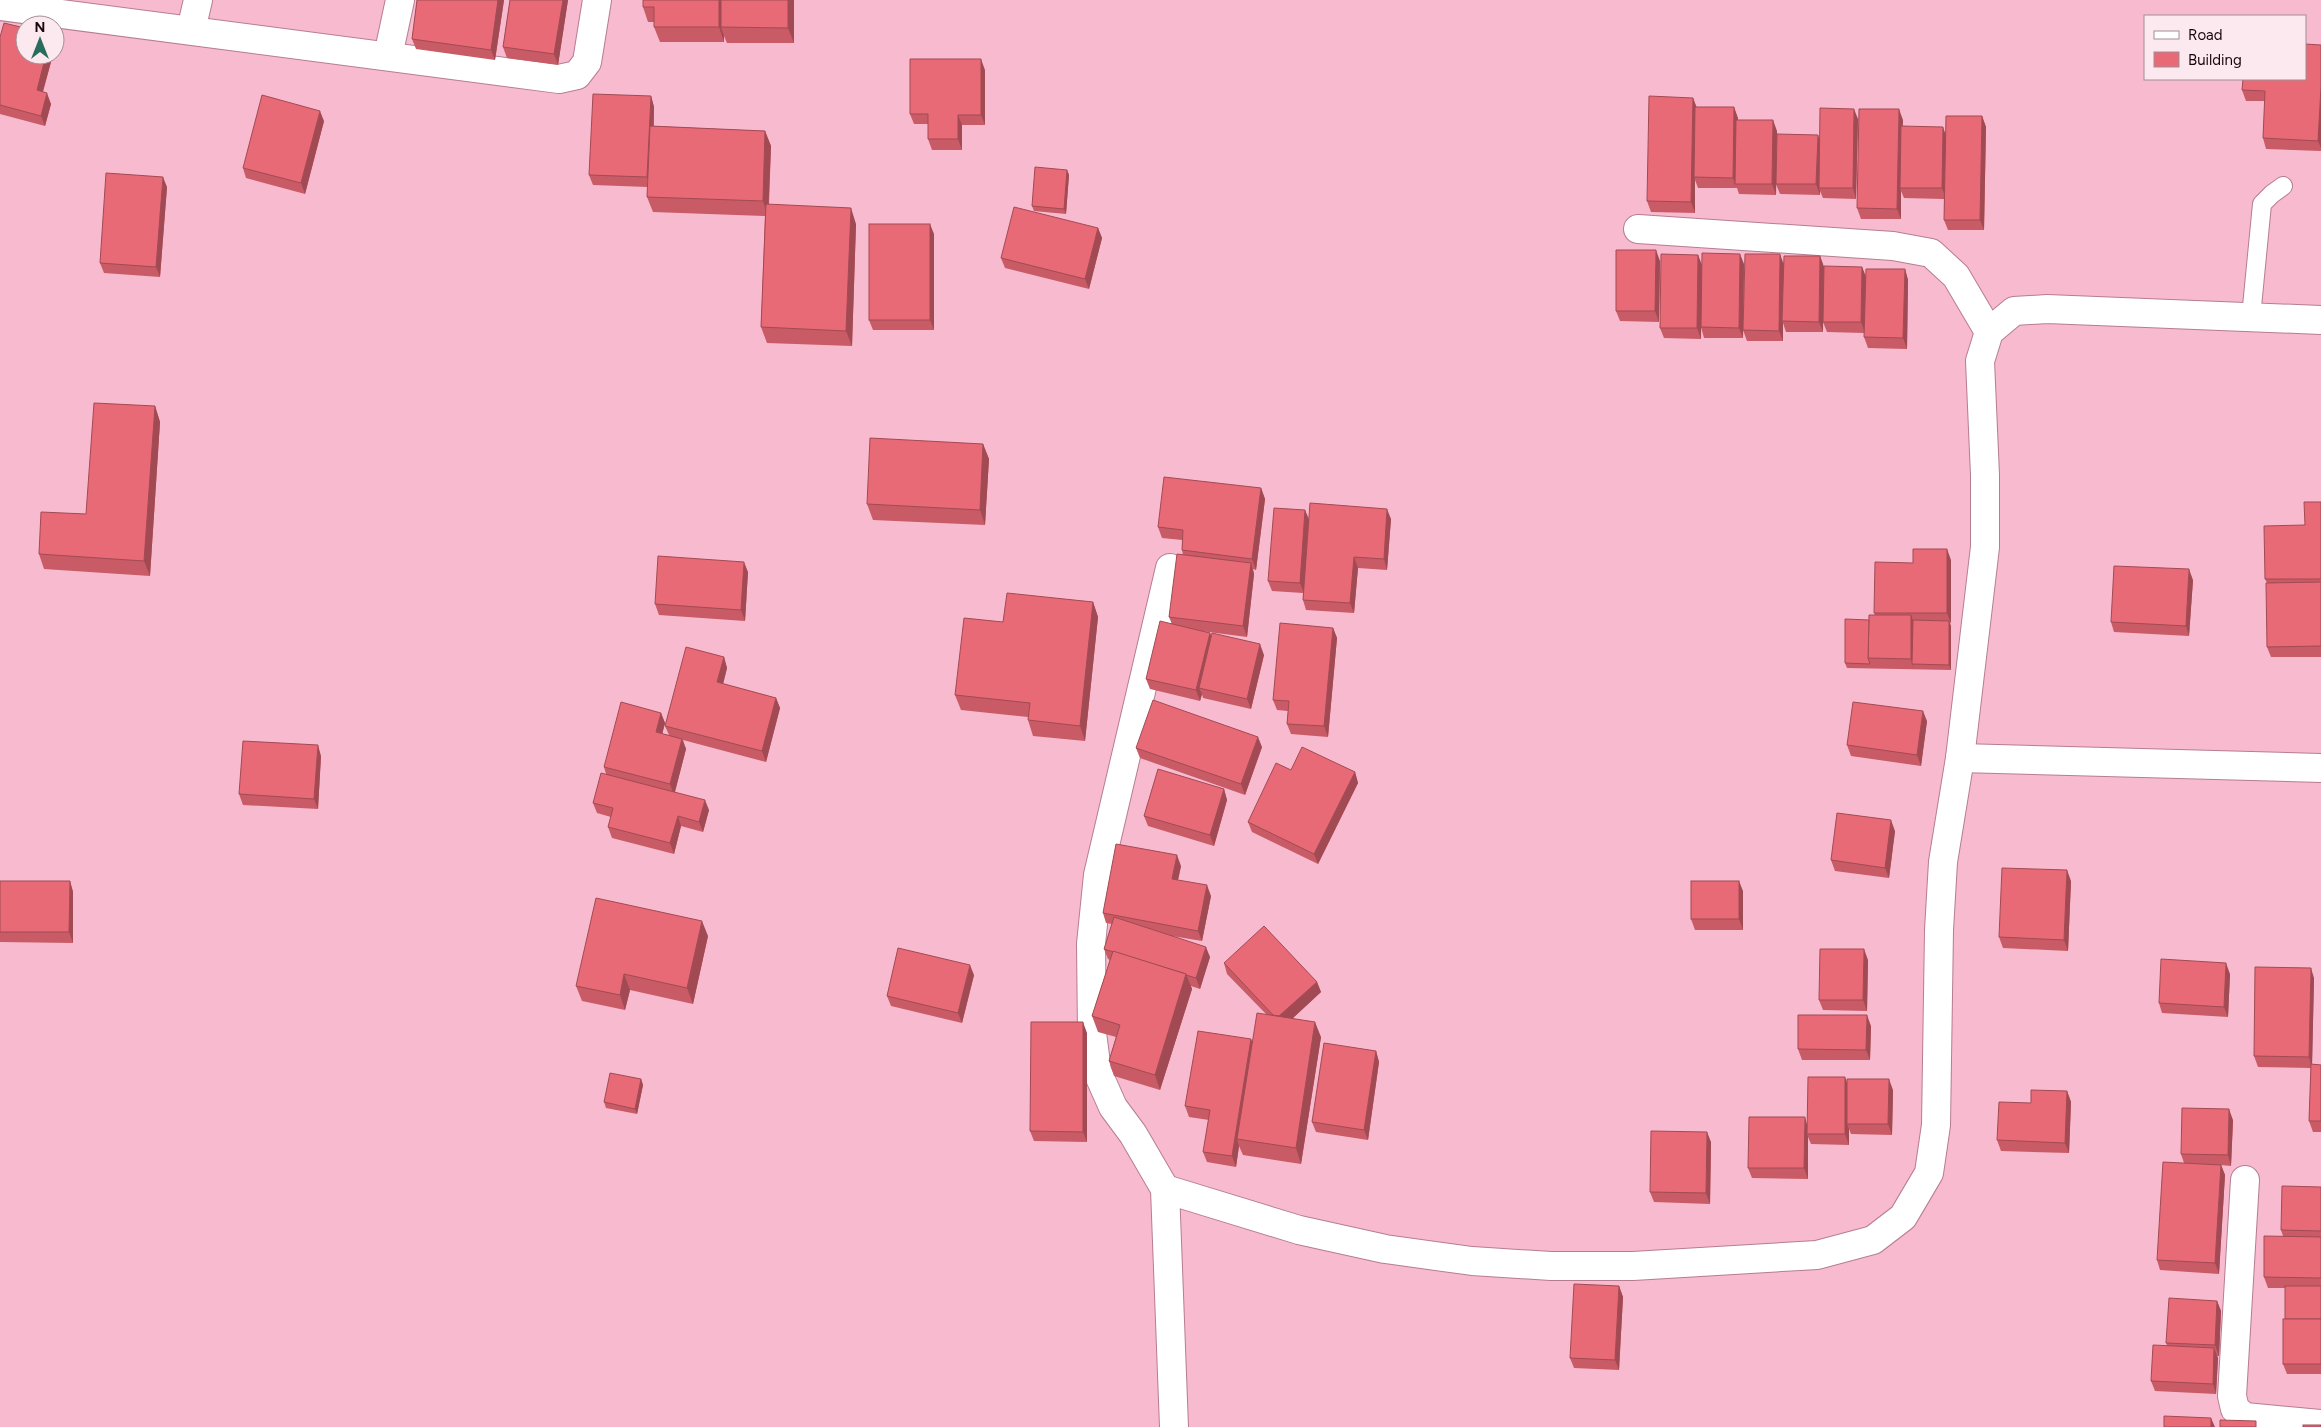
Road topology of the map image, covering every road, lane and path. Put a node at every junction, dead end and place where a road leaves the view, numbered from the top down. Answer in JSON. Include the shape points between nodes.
{"nodes":[{"id":1,"x":198,"y":0,"type":"edge"},
{"id":2,"x":400,"y":0,"type":"edge"},
{"id":3,"x":597,"y":0,"type":"edge"},
{"id":4,"x":0,"y":6,"type":"edge"},
{"id":5,"x":191,"y":30,"type":"junction"},
{"id":6,"x":388,"y":56,"type":"junction"},
{"id":7,"x":2284,"y":186,"type":"dead end"},
{"id":8,"x":1638,"y":229,"type":"dead end"},
{"id":9,"x":2251,"y":317,"type":"junction"},
{"id":10,"x":2321,"y":320,"type":"edge"},
{"id":11,"x":1989,"y":332,"type":"junction"},
{"id":12,"x":1170,"y":568,"type":"dead end"},
{"id":13,"x":1960,"y":758,"type":"junction"},
{"id":14,"x":2321,"y":768,"type":"edge"},
{"id":15,"x":2245,"y":1180,"type":"dead end"},
{"id":16,"x":1165,"y":1189,"type":"junction"},
{"id":17,"x":2321,"y":1424,"type":"edge"},
{"id":18,"x":1174,"y":1427,"type":"edge"}],
"edges":[{"from":1,"to":5,"type":"street"},
{"from":2,"to":6,"type":"street"},
{"from":3,"to":6,"type":"street","via":[[587,62],[577,75],[559,79]]},
{"from":4,"to":5,"type":"street"},
{"from":5,"to":6,"type":"street"},
{"from":7,"to":9,"type":"lane","via":[[2262,204]]},
{"from":8,"to":11,"type":"street","via":[[1893,246],[1931,253],[1956,276]]},
{"from":9,"to":10,"type":"street"},
{"from":9,"to":11,"type":"street","via":[[2047,309],[2014,311]]},
{"from":11,"to":13,"type":"street","via":[[1980,361],[1985,547]]},
{"from":12,"to":16,"type":"street","via":[[1100,866],[1091,944],[1092,1033],[1097,1071],[1113,1107]]},
{"from":13,"to":14,"type":"street"},
{"from":13,"to":16,"type":"street","via":[[1943,862],[1936,1125],[1930,1173],[1903,1217],[1873,1240],[1817,1255],[1652,1265],[1551,1266],[1472,1261],[1385,1249],[1299,1230]]},
{"from":15,"to":17,"type":"street","via":[[2232,1396],[2235,1409],[2245,1417]]},
{"from":16,"to":18,"type":"street"}]}
